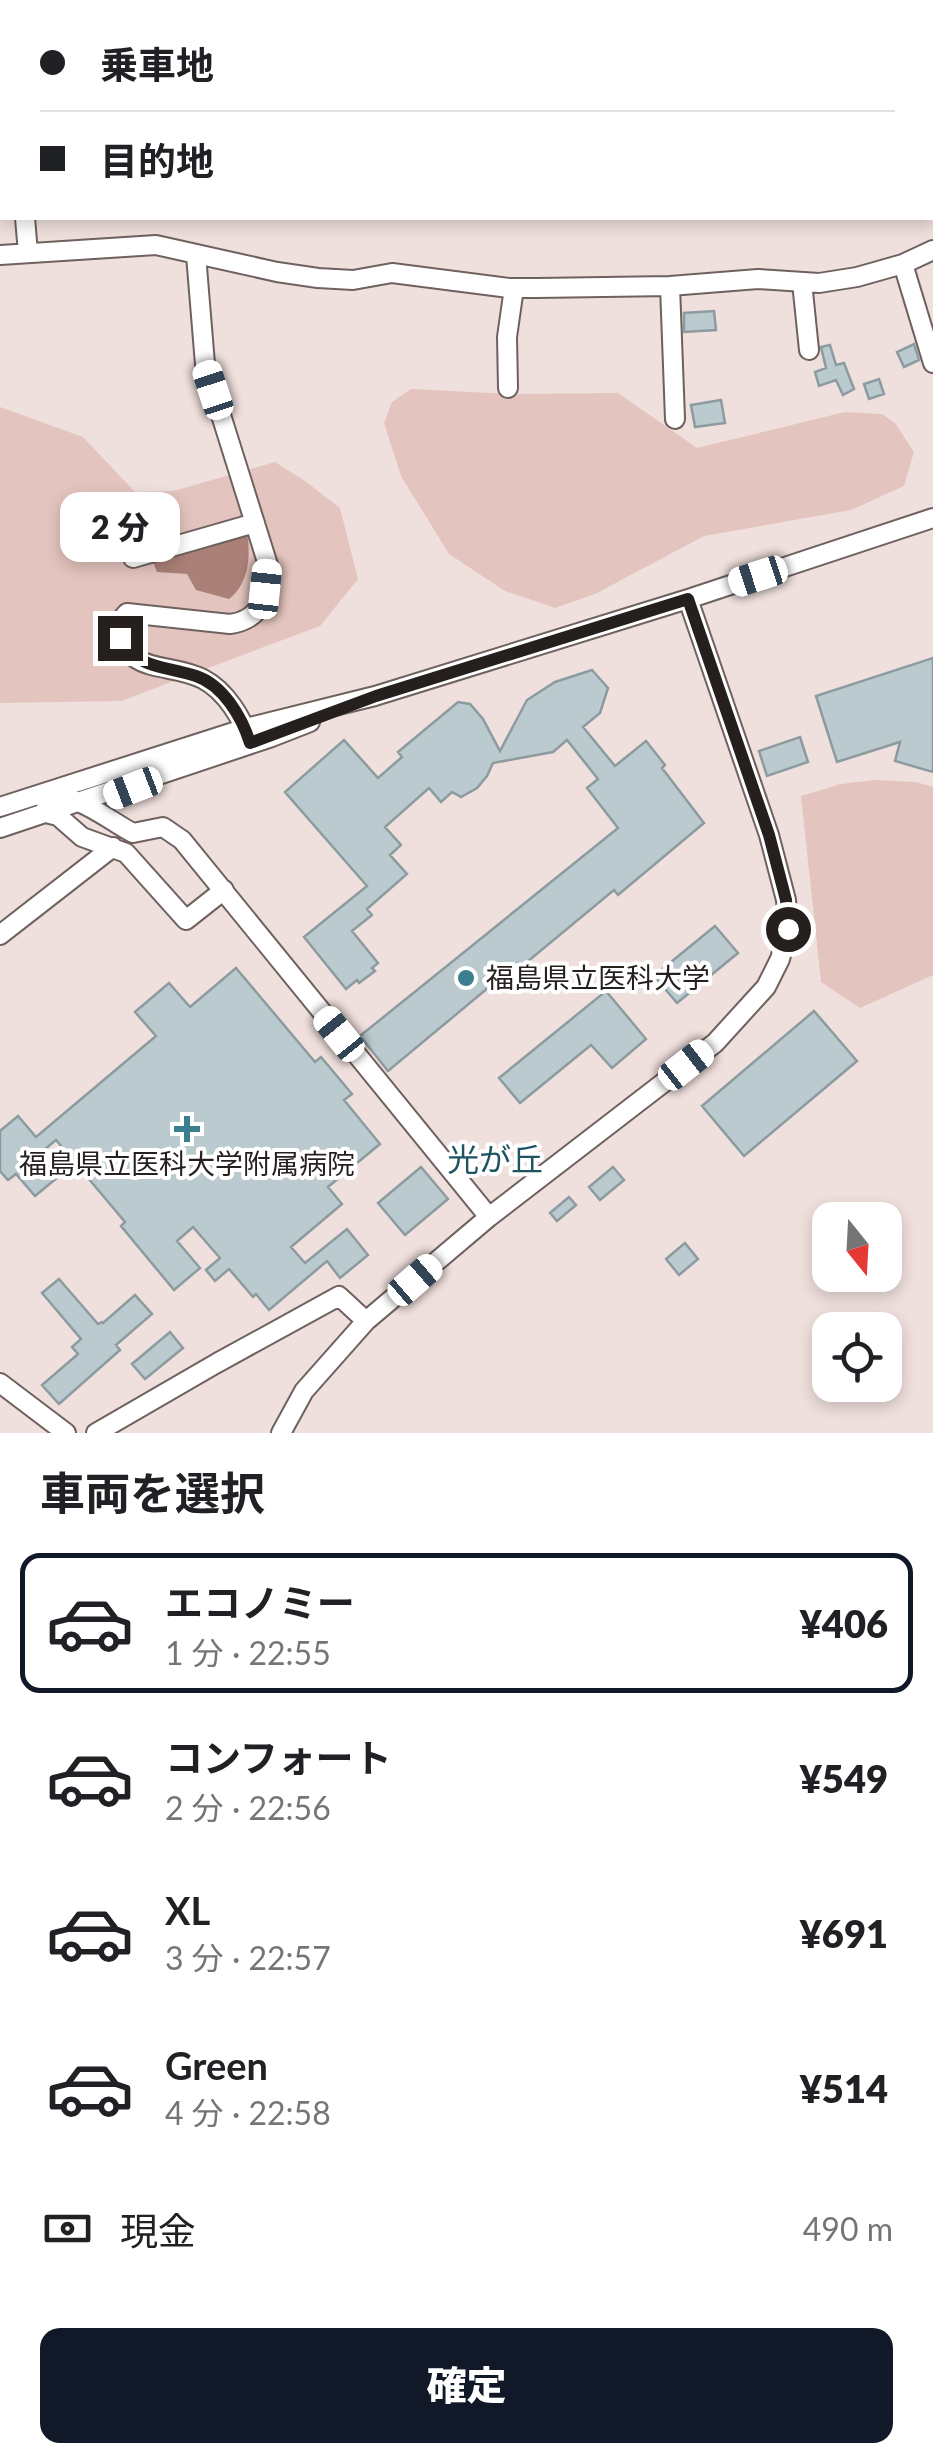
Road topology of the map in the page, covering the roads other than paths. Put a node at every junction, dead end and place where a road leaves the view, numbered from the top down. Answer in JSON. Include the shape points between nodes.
{"nodes":[{"id":1,"x":25,"y":220,"type":"edge"},
{"id":2,"x":933,"y":250,"type":"edge"},
{"id":3,"x":28,"y":253,"type":"junction"},
{"id":4,"x":196,"y":254,"type":"junction"},
{"id":5,"x":0,"y":256,"type":"edge"},
{"id":6,"x":903,"y":264,"type":"junction"},
{"id":7,"x":802,"y":282,"type":"junction"},
{"id":8,"x":670,"y":286,"type":"junction"},
{"id":9,"x":514,"y":288,"type":"junction"},
{"id":10,"x":810,"y":350,"type":"dead end"},
{"id":11,"x":933,"y":363,"type":"edge"},
{"id":12,"x":508,"y":388,"type":"dead end"},
{"id":13,"x":675,"y":419,"type":"dead end"},
{"id":14,"x":933,"y":518,"type":"edge"},
{"id":15,"x":255,"y":523,"type":"junction"},
{"id":16,"x":133,"y":558,"type":"dead end"},
{"id":17,"x":688,"y":599,"type":"junction"},
{"id":18,"x":248,"y":735,"type":"junction"},
{"id":19,"x":168,"y":770,"type":"junction"},
{"id":20,"x":86,"y":779,"type":"junction"},
{"id":21,"x":71,"y":802,"type":"junction"},
{"id":22,"x":0,"y":810,"type":"edge"},
{"id":23,"x":46,"y":812,"type":"junction"},
{"id":24,"x":115,"y":824,"type":"junction"},
{"id":25,"x":0,"y":828,"type":"edge"},
{"id":26,"x":84,"y":836,"type":"junction"},
{"id":27,"x":113,"y":848,"type":"junction"},
{"id":28,"x":224,"y":890,"type":"junction"},
{"id":29,"x":0,"y":935,"type":"edge"},
{"id":30,"x":488,"y":1216,"type":"junction"},
{"id":31,"x":366,"y":1321,"type":"junction"},
{"id":32,"x":0,"y":1384,"type":"edge"},
{"id":33,"x":66,"y":1433,"type":"edge"},
{"id":34,"x":96,"y":1433,"type":"edge"},
{"id":35,"x":281,"y":1433,"type":"edge"}],
"edges":[{"from":1,"to":3,"type":"street"},
{"from":2,"to":6,"type":"street"},
{"from":3,"to":4,"type":"street","via":[[156,245]]},
{"from":3,"to":5,"type":"street"},
{"from":4,"to":9,"type":"street","via":[[318,278],[392,273]]},
{"from":4,"to":15,"type":"street","via":[[204,364]]},
{"from":6,"to":7,"type":"street"},
{"from":6,"to":11,"type":"street"},
{"from":7,"to":8,"type":"street"},
{"from":7,"to":10,"type":"street"},
{"from":8,"to":9,"type":"street"},
{"from":8,"to":13,"type":"street"},
{"from":9,"to":12,"type":"street"},
{"from":14,"to":17,"type":"street"},
{"from":15,"to":16,"type":"street"},
{"from":15,"to":18,"type":"street","via":[[268,565],[252,617],[230,624],[128,613],[119,622],[128,652],[216,687]]},
{"from":17,"to":18,"type":"street"},
{"from":17,"to":30,"type":"street","via":[[786,900],[780,959],[766,987],[714,1043]]},
{"from":18,"to":19,"type":"street"},
{"from":18,"to":20,"type":"street"},
{"from":19,"to":21,"type":"street"},
{"from":19,"to":24,"type":"street","via":[[110,797]]},
{"from":20,"to":21,"type":"street"},
{"from":20,"to":22,"type":"street"},
{"from":21,"to":22,"type":"street","via":[[51,797]]},
{"from":21,"to":23,"type":"street"},
{"from":21,"to":24,"type":"street"},
{"from":21,"to":26,"type":"street","via":[[69,814]]},
{"from":23,"to":25,"type":"street"},
{"from":23,"to":26,"type":"street"},
{"from":24,"to":28,"type":"street","via":[[133,833],[162,827],[182,840]]},
{"from":26,"to":27,"type":"street"},
{"from":27,"to":28,"type":"street","via":[[126,853],[186,920]]},
{"from":27,"to":29,"type":"street"},
{"from":28,"to":30,"type":"street"},
{"from":30,"to":31,"type":"street"},
{"from":31,"to":34,"type":"street","via":[[339,1296]]},
{"from":31,"to":35,"type":"street","via":[[304,1391]]},
{"from":32,"to":33,"type":"street"}]}
